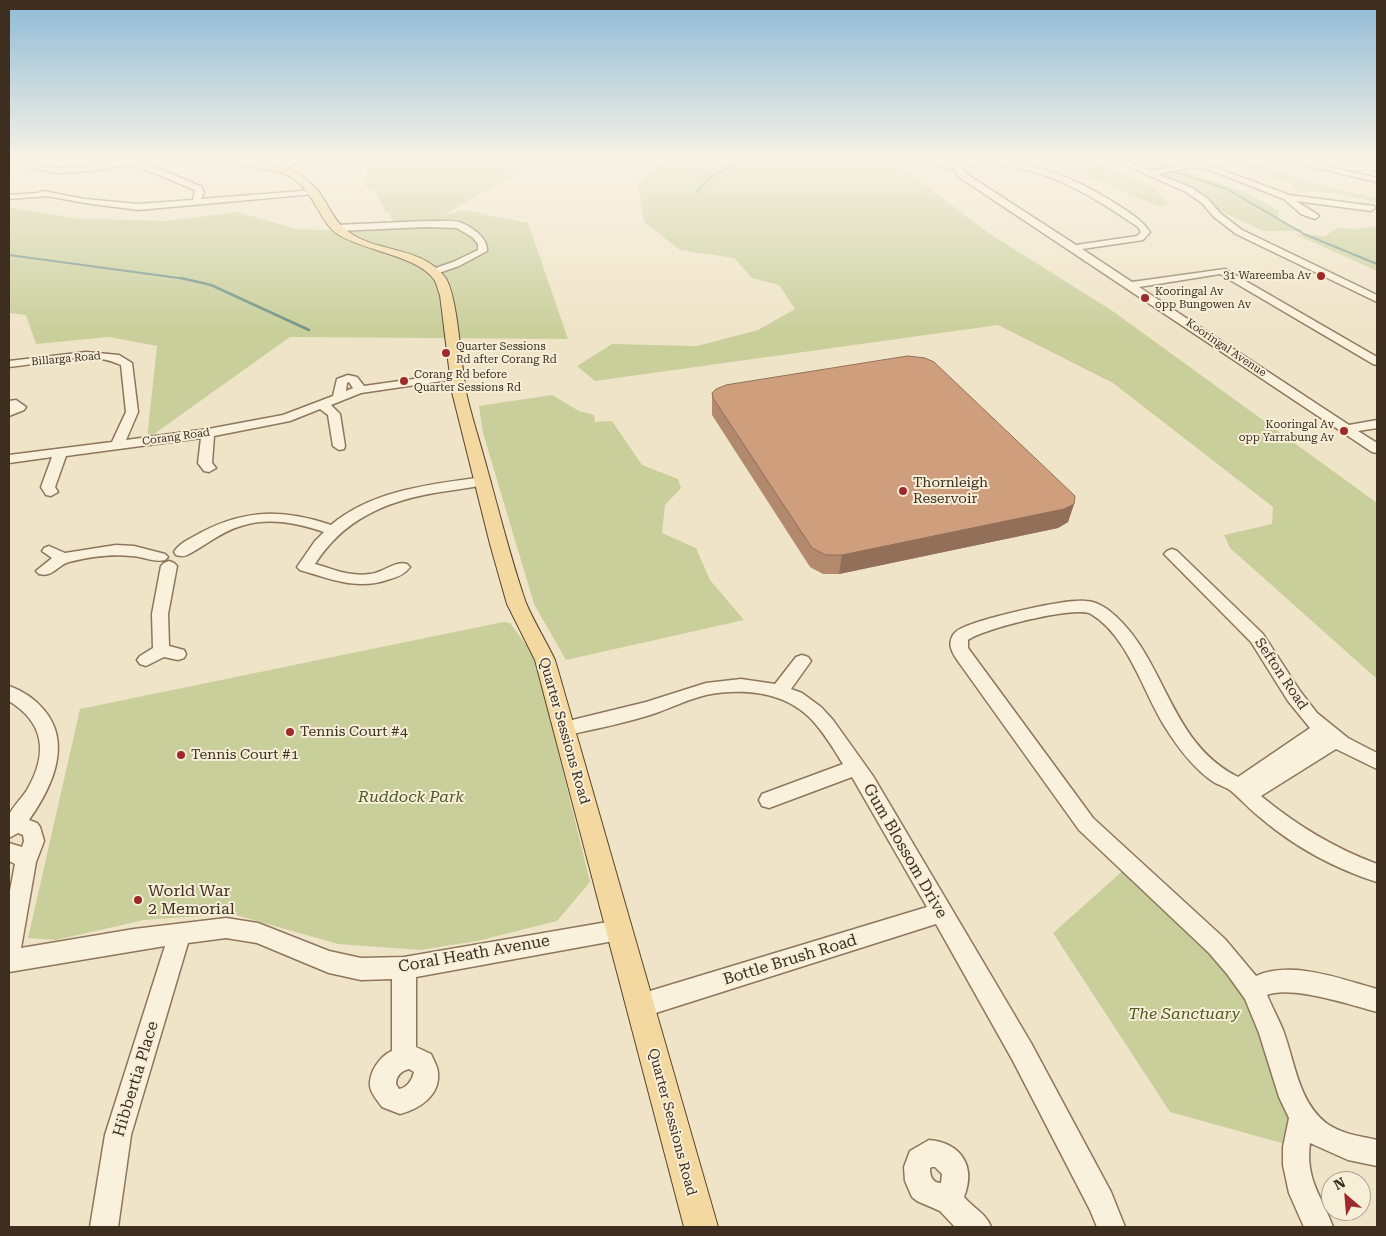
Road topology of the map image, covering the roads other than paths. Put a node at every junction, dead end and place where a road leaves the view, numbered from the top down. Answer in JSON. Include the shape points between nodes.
{"nodes":[{"id":1,"x":330,"y":217,"type":"edge"},
{"id":2,"x":1026,"y":217,"type":"edge"},
{"id":3,"x":1128,"y":217,"type":"edge"},
{"id":4,"x":1220,"y":217,"type":"edge"},
{"id":5,"x":337,"y":228,"type":"junction"},
{"id":6,"x":1074,"y":248,"type":"junction"},
{"id":7,"x":433,"y":272,"type":"junction"},
{"id":8,"x":1132,"y":285,"type":"junction"},
{"id":9,"x":1377,"y":299,"type":"edge"},
{"id":10,"x":1377,"y":362,"type":"edge"},
{"id":11,"x":9,"y":364,"type":"edge"},
{"id":12,"x":456,"y":376,"type":"junction"},
{"id":13,"x":9,"y":405,"type":"edge"},
{"id":14,"x":322,"y":405,"type":"junction"},
{"id":15,"x":9,"y":412,"type":"edge"},
{"id":16,"x":1377,"y":424,"type":"edge"},
{"id":17,"x":1347,"y":429,"type":"junction"},
{"id":18,"x":208,"y":433,"type":"junction"},
{"id":19,"x":117,"y":445,"type":"junction"},
{"id":20,"x":340,"y":446,"type":"dead end"},
{"id":21,"x":1377,"y":449,"type":"edge"},
{"id":22,"x":60,"y":452,"type":"junction"},
{"id":23,"x":9,"y":458,"type":"edge"},
{"id":24,"x":209,"y":468,"type":"dead end"},
{"id":25,"x":483,"y":481,"type":"junction"},
{"id":26,"x":51,"y":492,"type":"dead end"},
{"id":27,"x":332,"y":530,"type":"junction"},
{"id":28,"x":1172,"y":554,"type":"dead end"},
{"id":29,"x":164,"y":562,"type":"junction"},
{"id":30,"x":44,"y":571,"type":"dead end"},
{"id":31,"x":398,"y":575,"type":"dead end"},
{"id":32,"x":146,"y":660,"type":"dead end"},
{"id":33,"x":802,"y":661,"type":"dead end"},
{"id":34,"x":780,"y":691,"type":"junction"},
{"id":35,"x":9,"y":693,"type":"edge"},
{"id":36,"x":564,"y":728,"type":"junction"},
{"id":37,"x":1329,"y":734,"type":"junction"},
{"id":38,"x":1377,"y":761,"type":"edge"},
{"id":39,"x":856,"y":767,"type":"junction"},
{"id":40,"x":1243,"y":787,"type":"junction"},
{"id":41,"x":769,"y":800,"type":"dead end"},
{"id":42,"x":12,"y":826,"type":"edge"},
{"id":43,"x":17,"y":857,"type":"edge"},
{"id":44,"x":1377,"y":873,"type":"edge"},
{"id":45,"x":941,"y":913,"type":"junction"},
{"id":46,"x":618,"y":930,"type":"junction"},
{"id":47,"x":180,"y":933,"type":"junction"},
{"id":48,"x":9,"y":952,"type":"edge"},
{"id":49,"x":9,"y":961,"type":"edge"},
{"id":50,"x":404,"y":968,"type":"junction"},
{"id":51,"x":1253,"y":991,"type":"junction"},
{"id":52,"x":1377,"y":1000,"type":"edge"},
{"id":53,"x":640,"y":1006,"type":"junction"},
{"id":54,"x":404,"y":1058,"type":"dead end"},
{"id":55,"x":1302,"y":1117,"type":"junction"},
{"id":56,"x":1377,"y":1153,"type":"edge"},
{"id":57,"x":947,"y":1196,"type":"dead end"},
{"id":58,"x":104,"y":1227,"type":"edge"},
{"id":59,"x":701,"y":1227,"type":"edge"},
{"id":60,"x":976,"y":1227,"type":"edge"},
{"id":61,"x":1111,"y":1227,"type":"edge"},
{"id":62,"x":1319,"y":1227,"type":"edge"}],
"edges":[{"from":1,"to":5,"type":"main road","name":"Quarter Sessions Road"},
{"from":2,"to":6,"type":"street","name":"Kooringal Avenue"},
{"from":3,"to":6,"type":"street","via":[[1141,225],[1146,232],[1144,236]]},
{"from":4,"to":9,"type":"street","via":[[1239,232]]},
{"from":5,"to":7,"type":"main road","name":"Quarter Sessions Road","via":[[356,241],[412,258]]},
{"from":5,"to":7,"type":"street","via":[[459,225],[483,244],[482,251],[475,256]]},
{"from":6,"to":8,"type":"street","name":"Kooringal Avenue"},
{"from":7,"to":12,"type":"main road","name":"Quarter Sessions Road","via":[[445,290]]},
{"from":8,"to":10,"type":"street","via":[[1222,271]]},
{"from":8,"to":17,"type":"street","name":"Kooringal Avenue"},
{"from":11,"to":19,"type":"street","name":"Billarga Road","via":[[96,354],[118,357],[126,363],[132,412]]},
{"from":12,"to":14,"type":"street","name":"Corang Road","via":[[359,390]]},
{"from":12,"to":25,"type":"main road","name":"Quarter Sessions Road"},
{"from":13,"to":15,"type":"street","via":[[20,407]]},
{"from":14,"to":18,"type":"street","name":"Corang Road","via":[[286,418]]},
{"from":14,"to":20,"type":"street","via":[[334,414]]},
{"from":16,"to":17,"type":"street"},
{"from":17,"to":21,"type":"street","name":"Kooringal Avenue"},
{"from":18,"to":19,"type":"street","name":"Corang Road"},
{"from":18,"to":24,"type":"street","via":[[205,463]]},
{"from":19,"to":22,"type":"street","name":"Corang Road"},
{"from":22,"to":23,"type":"street","name":"Corang Road"},
{"from":22,"to":26,"type":"street","via":[[48,487]]},
{"from":25,"to":27,"type":"street","via":[[398,496],[372,506]]},
{"from":25,"to":36,"type":"main road","name":"Quarter Sessions Road","via":[[512,588],[545,660]]},
{"from":27,"to":29,"type":"street","via":[[307,520],[257,518],[224,526],[180,552],[168,553]]},
{"from":27,"to":31,"type":"street","via":[[312,553],[305,567],[350,580]]},
{"from":28,"to":37,"type":"street","name":"Sefton Road","via":[[1257,639],[1295,698]]},
{"from":29,"to":30,"type":"street","via":[[134,551],[116,550],[56,555]]},
{"from":29,"to":32,"type":"street","via":[[159,619],[170,653]]},
{"from":33,"to":34,"type":"street"},
{"from":34,"to":36,"type":"street","name":"Gum Blossom Drive","via":[[755,685],[728,686]]},
{"from":34,"to":39,"type":"street","name":"Gum Blossom Drive","via":[[808,705],[822,718]]},
{"from":35,"to":42,"type":"street","via":[[22,699],[43,718],[50,751],[38,790]]},
{"from":36,"to":46,"type":"main road","name":"Quarter Sessions Road"},
{"from":37,"to":38,"type":"street","name":"Sefton Road","via":[[1352,751]]},
{"from":37,"to":40,"type":"street","via":[[1260,788]]},
{"from":39,"to":41,"type":"street"},
{"from":39,"to":45,"type":"street","name":"Gum Blossom Drive"},
{"from":40,"to":44,"type":"street","via":[[1260,808],[1290,830],[1319,848]]},
{"from":40,"to":51,"type":"street","via":[[1226,782],[1182,738],[1138,656],[1107,617],[1094,609],[1070,607],[967,631],[959,640],[966,660],[1086,824],[1217,946]]},
{"from":42,"to":43,"type":"street","via":[[30,829],[33,833],[34,841]]},
{"from":43,"to":48,"type":"street"},
{"from":45,"to":53,"type":"street","name":"Bottle Brush Road"},
{"from":45,"to":61,"type":"street","name":"Gum Blossom Drive","via":[[1022,1052]]},
{"from":46,"to":50,"type":"street","name":"Coral Heath Avenue"},
{"from":46,"to":53,"type":"main road","name":"Quarter Sessions Road"},
{"from":47,"to":49,"type":"street","name":"Coral Heath Avenue"},
{"from":47,"to":50,"type":"street","name":"Coral Heath Avenue","via":[[226,928],[242,930],[258,933],[328,962],[361,969]]},
{"from":47,"to":58,"type":"street","name":"Hibbertia Place","via":[[118,1135]]},
{"from":50,"to":54,"type":"street"},
{"from":51,"to":52,"type":"street","via":[[1276,981],[1294,982]]},
{"from":51,"to":55,"type":"street"},
{"from":53,"to":59,"type":"main road","name":"Quarter Sessions Road"},
{"from":55,"to":56,"type":"street","via":[[1332,1141]]},
{"from":55,"to":62,"type":"street","via":[[1296,1158],[1304,1197]]},
{"from":57,"to":60,"type":"street","via":[[960,1214]]}]}
